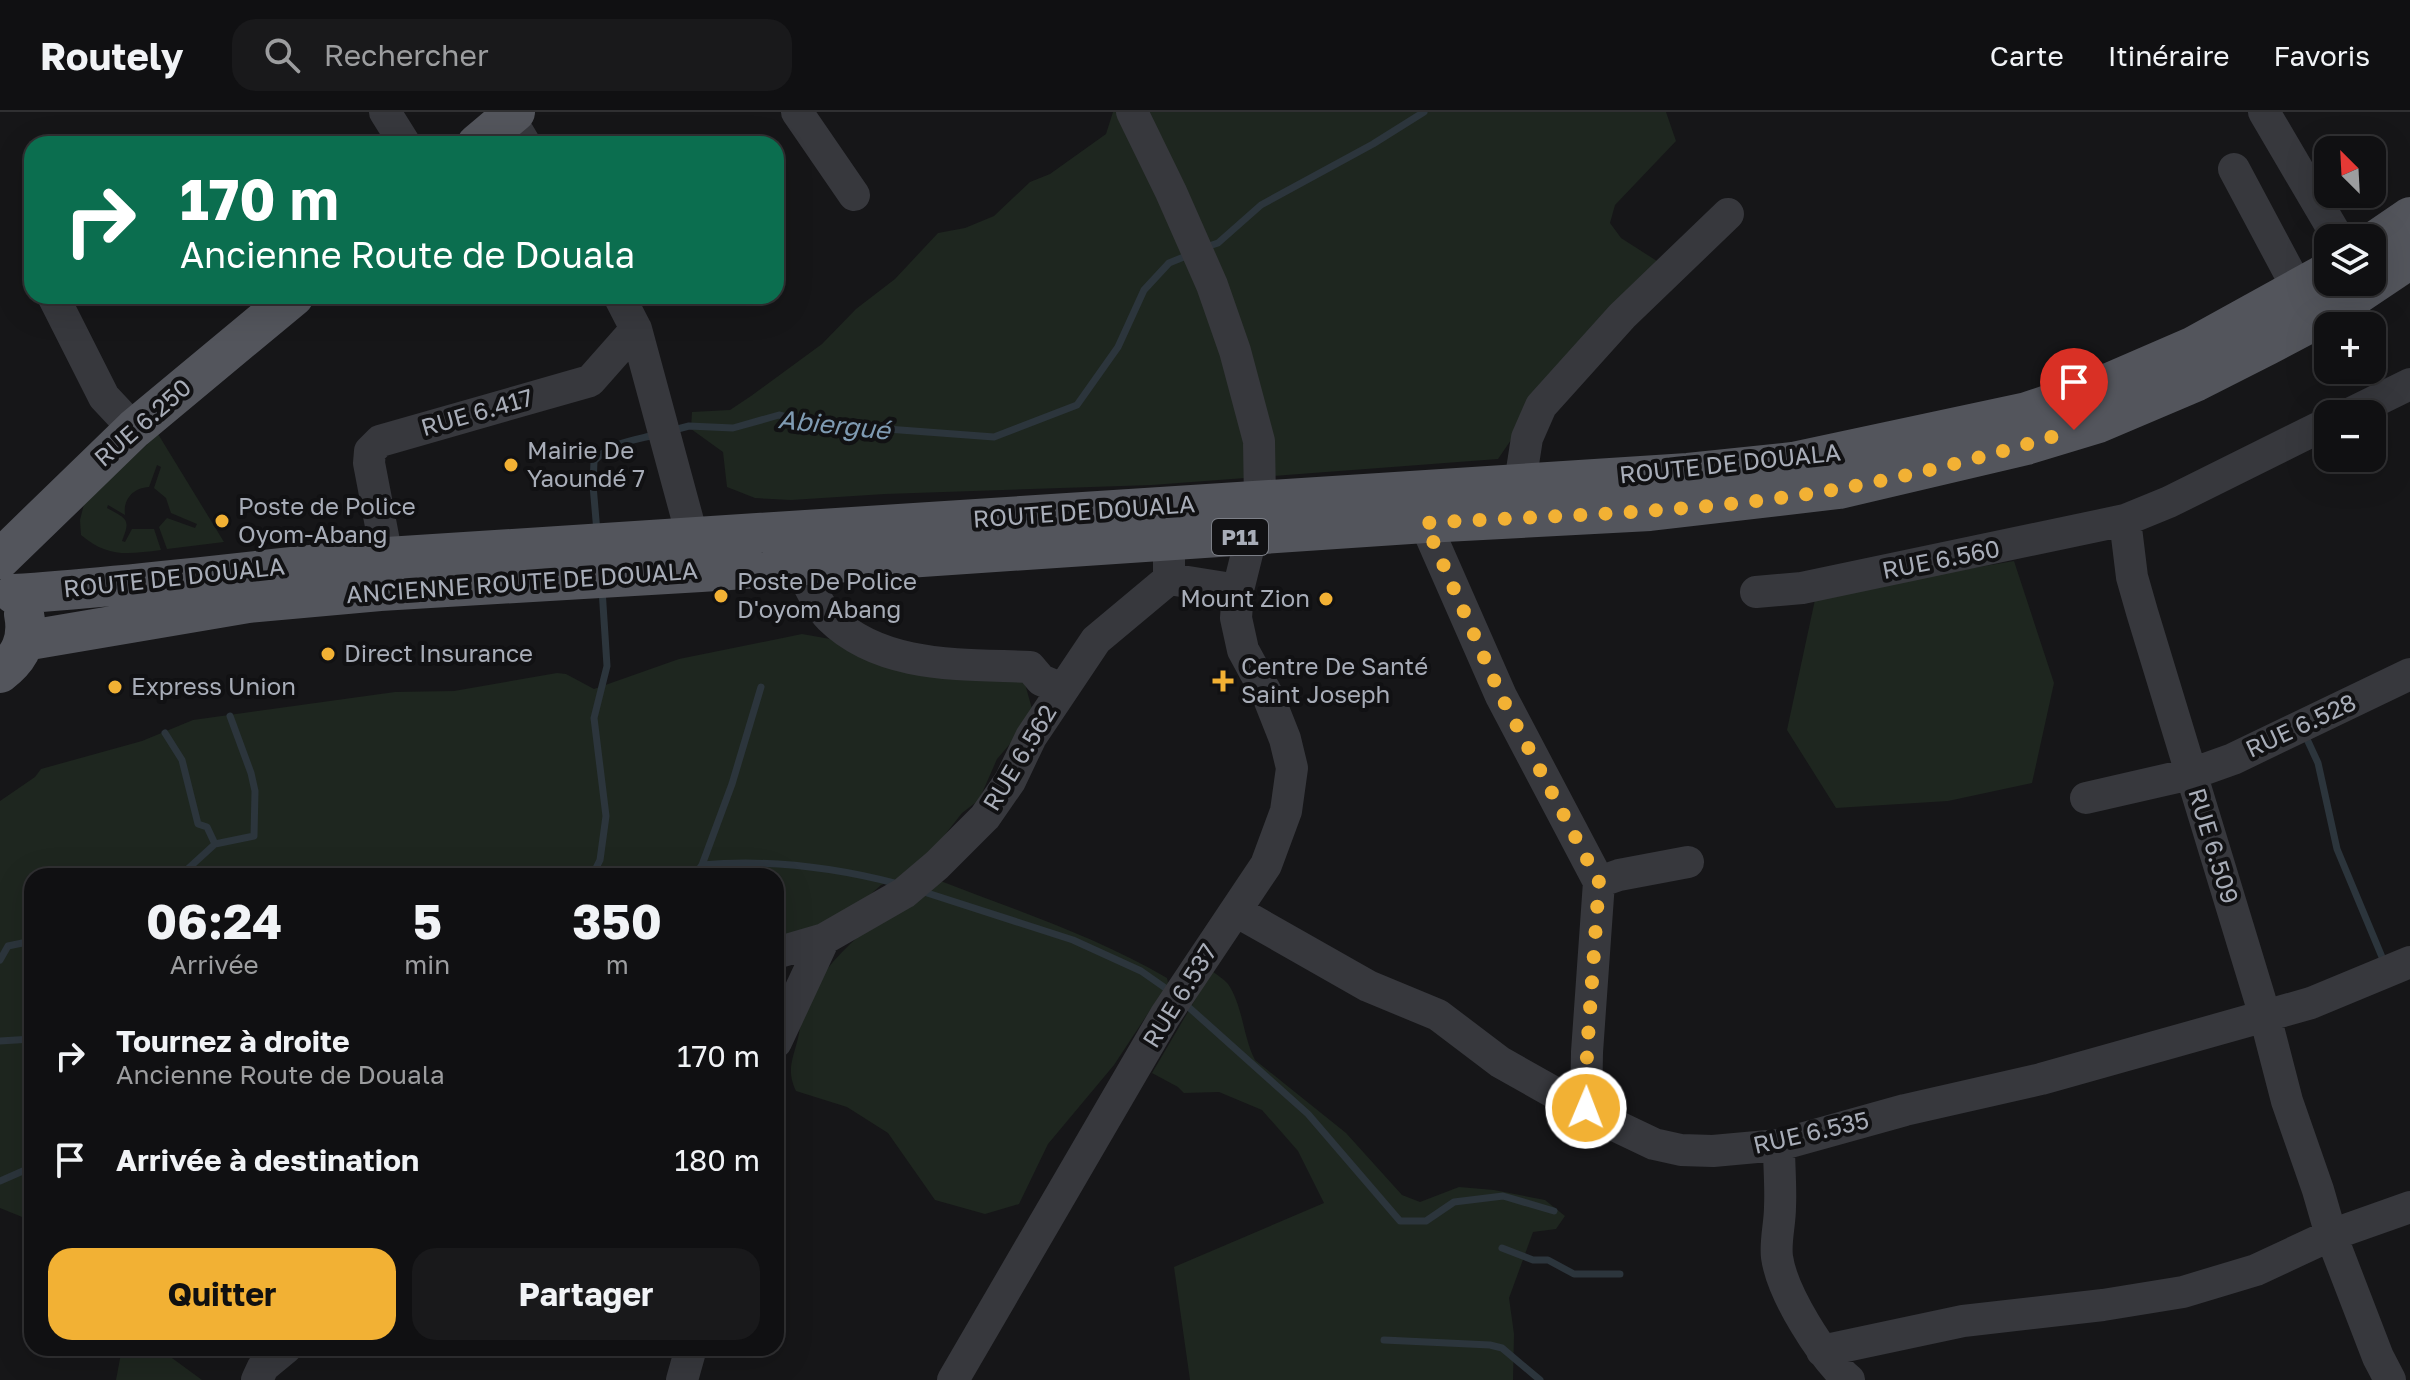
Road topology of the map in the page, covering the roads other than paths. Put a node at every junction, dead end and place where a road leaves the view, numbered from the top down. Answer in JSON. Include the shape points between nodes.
{"nodes":[{"id":1,"x":385,"y":112,"type":"edge"},
{"id":2,"x":797,"y":112,"type":"edge"},
{"id":3,"x":1132,"y":112,"type":"edge"},
{"id":4,"x":2264,"y":112,"type":"edge"},
{"id":5,"x":516,"y":124,"type":"edge"},
{"id":6,"x":400,"y":136,"type":"edge"},
{"id":7,"x":493,"y":136,"type":"edge"},
{"id":8,"x":2234,"y":169,"type":"dead end"},
{"id":9,"x":854,"y":195,"type":"dead end"},
{"id":10,"x":1728,"y":214,"type":"dead end"},
{"id":11,"x":2410,"y":217,"type":"edge"},
{"id":12,"x":2330,"y":224,"type":"edge"},
{"id":13,"x":2386,"y":233,"type":"edge"},
{"id":14,"x":2410,"y":259,"type":"edge"},
{"id":15,"x":2313,"y":280,"type":"edge"},
{"id":16,"x":57,"y":304,"type":"edge"},
{"id":17,"x":284,"y":304,"type":"edge"},
{"id":18,"x":623,"y":304,"type":"edge"},
{"id":19,"x":636,"y":329,"type":"junction"},
{"id":20,"x":590,"y":381,"type":"junction"},
{"id":21,"x":2410,"y":384,"type":"edge"},
{"id":22,"x":651,"y":386,"type":"junction"},
{"id":23,"x":2377,"y":400,"type":"edge"},
{"id":24,"x":134,"y":429,"type":"junction"},
{"id":25,"x":2314,"y":430,"type":"edge"},
{"id":26,"x":1520,"y":483,"type":"junction"},
{"id":27,"x":1256,"y":518,"type":"junction"},
{"id":28,"x":2125,"y":520,"type":"junction"},
{"id":29,"x":1425,"y":523,"type":"junction"},
{"id":30,"x":1169,"y":539,"type":"junction"},
{"id":31,"x":697,"y":554,"type":"junction"},
{"id":32,"x":387,"y":557,"type":"junction"},
{"id":33,"x":798,"y":565,"type":"junction"},
{"id":34,"x":5,"y":578,"type":"edge"},
{"id":35,"x":1169,"y":579,"type":"junction"},
{"id":36,"x":1238,"y":590,"type":"junction"},
{"id":37,"x":1756,"y":592,"type":"dead end"},
{"id":38,"x":24,"y":641,"type":"junction"},
{"id":39,"x":0,"y":673,"type":"edge"},
{"id":40,"x":2410,"y":674,"type":"edge"},
{"id":41,"x":1062,"y":689,"type":"junction"},
{"id":42,"x":2191,"y":774,"type":"junction"},
{"id":43,"x":2086,"y":798,"type":"dead end"},
{"id":44,"x":1688,"y":862,"type":"dead end"},
{"id":45,"x":1599,"y":882,"type":"junction"},
{"id":46,"x":1236,"y":911,"type":"junction"},
{"id":47,"x":824,"y":939,"type":"junction"},
{"id":48,"x":784,"y":951,"type":"edge"},
{"id":49,"x":2410,"y":962,"type":"edge"},
{"id":50,"x":2265,"y":1016,"type":"junction"},
{"id":51,"x":784,"y":1025,"type":"edge"},
{"id":52,"x":1587,"y":1111,"type":"junction"},
{"id":53,"x":1779,"y":1145,"type":"junction"},
{"id":54,"x":2410,"y":1207,"type":"edge"},
{"id":55,"x":2331,"y":1235,"type":"junction"},
{"id":56,"x":1822,"y":1351,"type":"junction"},
{"id":57,"x":276,"y":1356,"type":"edge"},
{"id":58,"x":689,"y":1356,"type":"edge"},
{"id":59,"x":257,"y":1380,"type":"edge"},
{"id":60,"x":682,"y":1380,"type":"edge"},
{"id":61,"x":953,"y":1380,"type":"edge"},
{"id":62,"x":1849,"y":1380,"type":"edge"},
{"id":63,"x":2390,"y":1380,"type":"edge"}],
"edges":[{"from":1,"to":6,"type":"street"},
{"from":2,"to":9,"type":"street"},
{"from":3,"to":27,"type":"street","name":"RUE 6.537","via":[[1212,285],[1235,351],[1259,441]]},
{"from":4,"to":12,"type":"street"},
{"from":5,"to":7,"type":"main road"},
{"from":8,"to":15,"type":"street"},
{"from":10,"to":26,"type":"street","via":[[1622,316],[1541,406],[1527,438]]},
{"from":11,"to":13,"type":"main road"},
{"from":14,"to":29,"type":"main road","name":"ANCIENNE ROUTE DE DOUALA","number":"P11","via":[[2334,310],[2197,381],[2098,423],[2026,445],[1839,489],[1776,498],[1650,511]]},
{"from":15,"to":26,"type":"main road","name":"ROUTE DE DOUALA","number":"P11","via":[[2194,346],[2027,412],[1793,462]]},
{"from":16,"to":24,"type":"street","via":[[104,397]]},
{"from":17,"to":24,"type":"main road","name":"RUE 6.250"},
{"from":18,"to":19,"type":"street"},
{"from":19,"to":20,"type":"street"},
{"from":19,"to":22,"type":"street"},
{"from":20,"to":22,"type":"street","name":"RUE 6.417"},
{"from":20,"to":32,"type":"street","name":"RUE 6.417","via":[[380,441],[370,451],[369,463]]},
{"from":21,"to":23,"type":"street"},
{"from":22,"to":31,"type":"street"},
{"from":24,"to":34,"type":"main road","name":"RUE 6.250"},
{"from":25,"to":28,"type":"street"},
{"from":26,"to":27,"type":"main road","name":"ROUTE DE DOUALA","number":"P11"},
{"from":27,"to":29,"type":"main road","name":"ANCIENNE ROUTE DE DOUALA","number":"P11"},
{"from":27,"to":30,"type":"main road","name":"ANCIENNE ROUTE DE DOUALA","number":"P11"},
{"from":27,"to":31,"type":"main road","name":"ROUTE DE DOUALA","number":"P11"},
{"from":27,"to":36,"type":"street","name":"RUE 6.537"},
{"from":28,"to":37,"type":"street","name":"RUE 6.560","via":[[1802,588]]},
{"from":28,"to":42,"type":"street","name":"RUE 6.509","via":[[2132,577]]},
{"from":29,"to":45,"type":"street","via":[[1501,696]]},
{"from":30,"to":33,"type":"main road","name":"ANCIENNE ROUTE DE DOUALA","number":"P11"},
{"from":30,"to":35,"type":"street"},
{"from":31,"to":32,"type":"main road","name":"ROUTE DE DOUALA","number":"P11"},
{"from":31,"to":33,"type":"main road","name":"ANCIENNE ROUTE DE DOUALA","number":"P11"},
{"from":31,"to":38,"type":"main road","name":"ANCIENNE ROUTE DE DOUALA","number":"P11","via":[[248,603]]},
{"from":32,"to":34,"type":"main road","name":"ROUTE DE DOUALA","number":"P11","via":[[98,588]]},
{"from":33,"to":41,"type":"street","via":[[828,617],[863,643],[916,661],[1030,667],[1041,680]]},
{"from":34,"to":38,"type":"main road","via":[[23,608]]},
{"from":35,"to":36,"type":"street"},
{"from":35,"to":41,"type":"street","name":"RUE 6.562","via":[[1096,640]]},
{"from":36,"to":46,"type":"street","name":"RUE 6.537","via":[[1236,618],[1243,650],[1268,696],[1292,768],[1286,811],[1266,865]]},
{"from":38,"to":39,"type":"main road"},
{"from":40,"to":42,"type":"street","name":"RUE 6.528"},
{"from":41,"to":47,"type":"street","name":"RUE 6.562","via":[[985,817],[904,893]]},
{"from":42,"to":43,"type":"street","name":"RUE 6.528"},
{"from":42,"to":50,"type":"street","name":"RUE 6.509"},
{"from":44,"to":45,"type":"street"},
{"from":45,"to":52,"type":"street"},
{"from":46,"to":52,"type":"street","name":"RUE 6.535","via":[[1368,986],[1438,1015],[1500,1062]]},
{"from":46,"to":61,"type":"street","name":"RUE 6.537","via":[[1165,1016]]},
{"from":47,"to":48,"type":"street","name":"RUE 6.562"},
{"from":47,"to":51,"type":"street"},
{"from":49,"to":50,"type":"street","name":"RUE 6.535"},
{"from":50,"to":53,"type":"street","name":"RUE 6.535"},
{"from":50,"to":55,"type":"street","name":"RUE 6.509"},
{"from":52,"to":53,"type":"street","name":"RUE 6.535","via":[[1654,1144],[1681,1150]]},
{"from":53,"to":56,"type":"street","via":[[1777,1257],[1790,1294]]},
{"from":54,"to":55,"type":"street"},
{"from":55,"to":56,"type":"street","via":[[2256,1270],[2183,1292],[1963,1321]]},
{"from":55,"to":63,"type":"street","name":"RUE 6.509"},
{"from":56,"to":62,"type":"street"},
{"from":57,"to":59,"type":"street"},
{"from":58,"to":60,"type":"street"}]}
